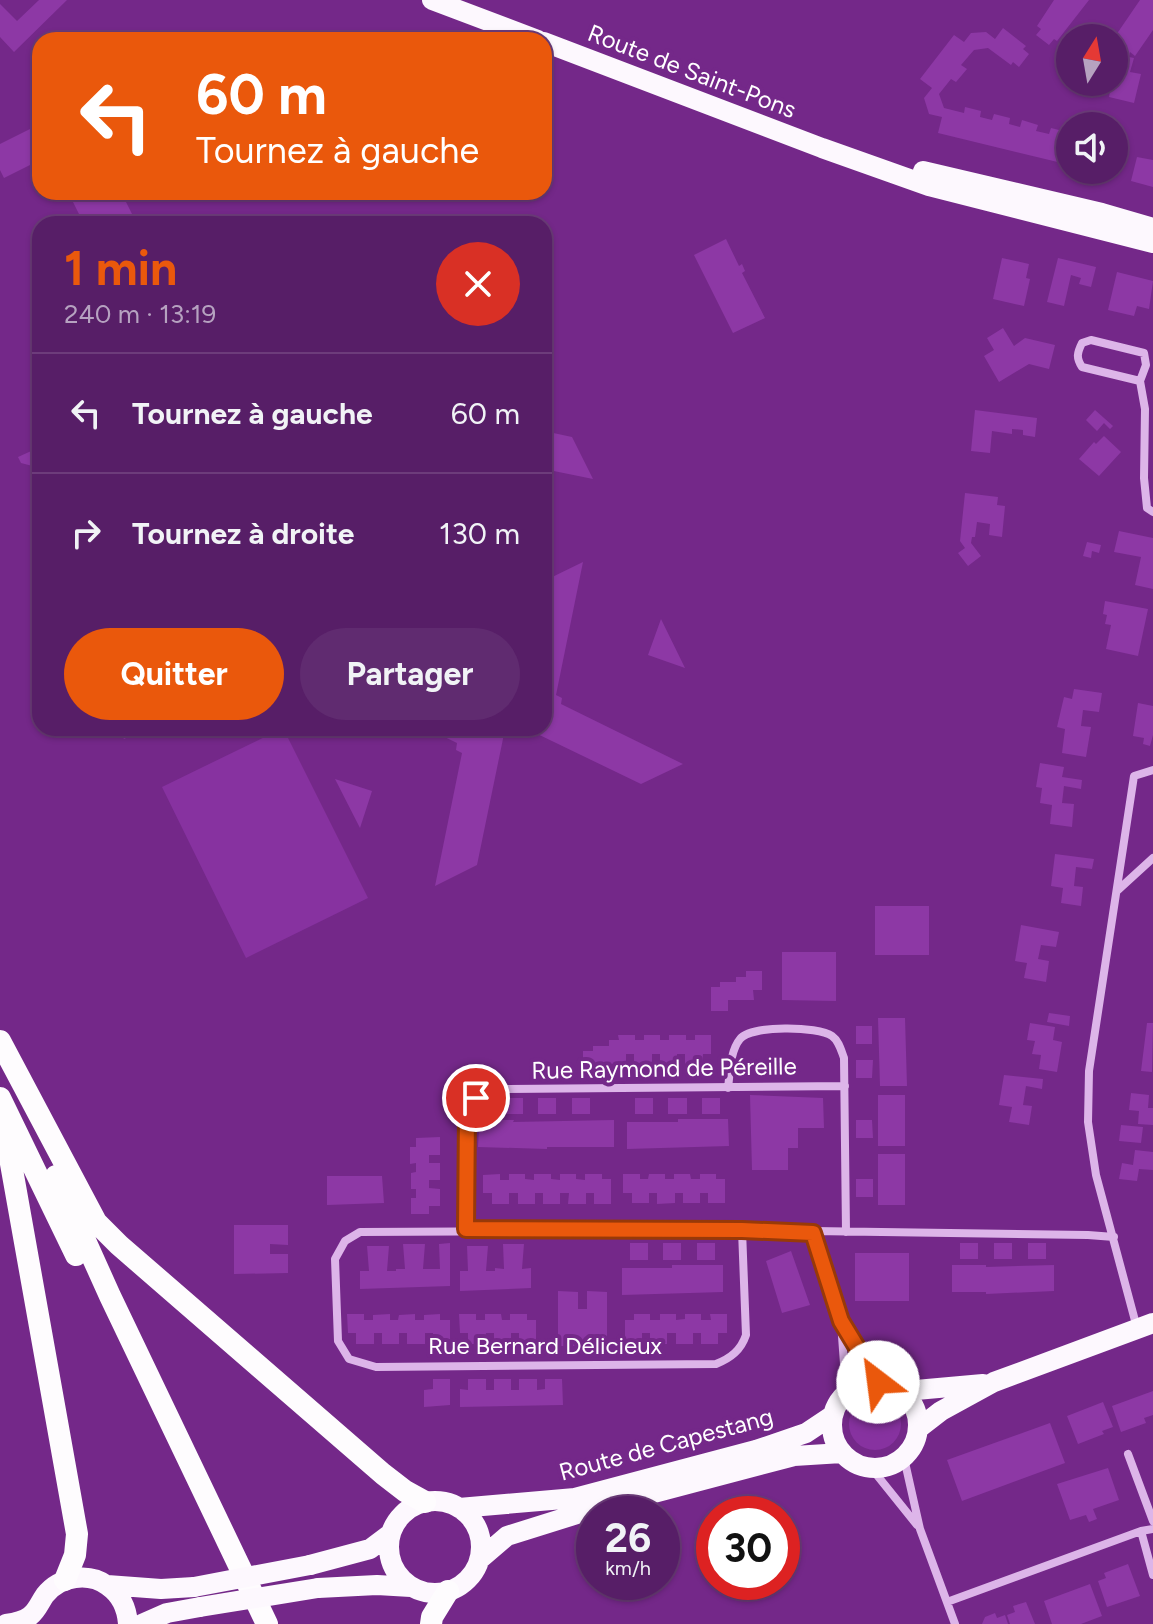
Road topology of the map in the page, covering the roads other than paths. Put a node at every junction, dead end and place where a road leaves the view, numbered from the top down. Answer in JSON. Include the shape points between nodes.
{"nodes":[{"id":1,"x":432,"y":0,"type":"edge"},
{"id":2,"x":517,"y":32,"type":"edge"},
{"id":3,"x":552,"y":45,"type":"edge"},
{"id":4,"x":822,"y":148,"type":"junction"},
{"id":5,"x":1153,"y":228,"type":"edge"},
{"id":6,"x":1153,"y":243,"type":"edge"},
{"id":7,"x":1140,"y":381,"type":"junction"},
{"id":8,"x":1153,"y":512,"type":"edge"},
{"id":9,"x":1153,"y":770,"type":"edge"},
{"id":10,"x":1153,"y":858,"type":"edge"},
{"id":11,"x":1117,"y":891,"type":"junction"},
{"id":12,"x":0,"y":1041,"type":"edge"},
{"id":13,"x":0,"y":1050,"type":"edge"},
{"id":14,"x":845,"y":1086,"type":"junction"},
{"id":15,"x":728,"y":1088,"type":"junction"},
{"id":16,"x":0,"y":1098,"type":"edge"},
{"id":17,"x":0,"y":1123,"type":"edge"},
{"id":18,"x":466,"y":1229,"type":"junction"},
{"id":19,"x":742,"y":1230,"type":"junction"},
{"id":20,"x":846,"y":1232,"type":"junction"},
{"id":21,"x":813,"y":1233,"type":"junction"},
{"id":22,"x":1114,"y":1237,"type":"junction"},
{"id":23,"x":841,"y":1321,"type":"junction"},
{"id":24,"x":1145,"y":1326,"type":"edge"},
{"id":25,"x":994,"y":1382,"type":"junction"},
{"id":26,"x":887,"y":1384,"type":"junction"},
{"id":27,"x":846,"y":1392,"type":"junction"},
{"id":28,"x":833,"y":1415,"type":"junction"},
{"id":29,"x":919,"y":1428,"type":"junction"},
{"id":30,"x":842,"y":1453,"type":"junction"},
{"id":31,"x":1128,"y":1454,"type":"dead end"},
{"id":32,"x":904,"y":1458,"type":"junction"},
{"id":33,"x":872,"y":1469,"type":"junction"},
{"id":34,"x":425,"y":1502,"type":"junction"},
{"id":35,"x":459,"y":1508,"type":"junction"},
{"id":36,"x":1153,"y":1521,"type":"edge"},
{"id":37,"x":920,"y":1529,"type":"junction"},
{"id":38,"x":1153,"y":1529,"type":"edge"},
{"id":39,"x":1141,"y":1531,"type":"junction"},
{"id":40,"x":390,"y":1534,"type":"junction"},
{"id":41,"x":479,"y":1560,"type":"junction"},
{"id":42,"x":1153,"y":1575,"type":"edge"},
{"id":43,"x":65,"y":1580,"type":"junction"},
{"id":44,"x":107,"y":1585,"type":"junction"},
{"id":45,"x":411,"y":1587,"type":"junction"},
{"id":46,"x":448,"y":1591,"type":"junction"},
{"id":47,"x":197,"y":1597,"type":"junction"},
{"id":48,"x":947,"y":1602,"type":"junction"},
{"id":49,"x":37,"y":1615,"type":"edge"},
{"id":50,"x":6,"y":1624,"type":"edge"},
{"id":51,"x":128,"y":1624,"type":"edge"},
{"id":52,"x":142,"y":1624,"type":"edge"},
{"id":53,"x":252,"y":1624,"type":"edge"},
{"id":54,"x":267,"y":1624,"type":"edge"},
{"id":55,"x":431,"y":1624,"type":"edge"},
{"id":56,"x":955,"y":1624,"type":"edge"}],
"edges":[{"from":1,"to":2,"type":"main road"},
{"from":3,"to":4,"type":"main road","name":"Route de Saint-Pons"},
{"from":4,"to":5,"type":"main road","name":"Route de Saint-Pons"},
{"from":4,"to":6,"type":"main road","name":"Route de Saint-Pons","via":[[929,186]]},
{"from":7,"to":7,"type":"street","via":[[1082,367],[1077,352],[1091,340],[1144,353]]},
{"from":7,"to":8,"type":"street","via":[[1144,478],[1147,508]]},
{"from":9,"to":11,"type":"street","via":[[1134,776]]},
{"from":10,"to":11,"type":"street"},
{"from":11,"to":22,"type":"street","via":[[1089,1071],[1088,1122]]},
{"from":12,"to":34,"type":"highway","via":[[96,1222],[383,1474]]},
{"from":13,"to":54,"type":"highway","via":[[110,1296]]},
{"from":14,"to":15,"type":"street","name":"Rue Raymond de Péreille"},
{"from":14,"to":15,"type":"street","via":[[844,1058],[831,1036],[819,1030],[757,1030],[742,1036],[735,1047]]},
{"from":14,"to":20,"type":"street"},
{"from":15,"to":18,"type":"street","name":"Rue Raymond de Péreille","via":[[496,1089],[476,1098],[467,1113]]},
{"from":16,"to":53,"type":"highway"},
{"from":17,"to":43,"type":"highway","via":[[77,1534]]},
{"from":18,"to":19,"type":"street"},
{"from":18,"to":19,"type":"street","name":"Rue Bernard Délicieux","via":[[360,1232],[345,1241],[335,1259],[338,1341],[349,1359],[376,1367],[716,1364],[730,1358],[746,1335]]},
{"from":19,"to":21,"type":"street"},
{"from":20,"to":21,"type":"street"},
{"from":20,"to":22,"type":"street"},
{"from":21,"to":23,"type":"street"},
{"from":22,"to":24,"type":"street"},
{"from":23,"to":26,"type":"street"},
{"from":23,"to":27,"type":"street"},
{"from":24,"to":25,"type":"main road"},
{"from":25,"to":26,"type":"main road","via":[[916,1390]]},
{"from":25,"to":29,"type":"main road"},
{"from":26,"to":27,"type":"main road","via":[[861,1384]]},
{"from":26,"to":29,"type":"main road","via":[[908,1397]]},
{"from":27,"to":28,"type":"main road"},
{"from":28,"to":30,"type":"main road","via":[[833,1439]]},
{"from":28,"to":35,"type":"main road","name":"Route de Capestang","via":[[806,1433],[756,1450],[575,1498]]},
{"from":29,"to":32,"type":"main road"},
{"from":30,"to":33,"type":"main road"},
{"from":30,"to":41,"type":"main road","name":"Route de Capestang","via":[[794,1456],[593,1509],[507,1536]]},
{"from":31,"to":36,"type":"street"},
{"from":32,"to":33,"type":"main road"},
{"from":32,"to":37,"type":"street"},
{"from":33,"to":37,"type":"street"},
{"from":34,"to":35,"type":"main road"},
{"from":34,"to":40,"type":"main road","via":[[403,1513]]},
{"from":35,"to":41,"type":"main road","via":[[478,1531]]},
{"from":37,"to":48,"type":"street"},
{"from":38,"to":39,"type":"street"},
{"from":39,"to":42,"type":"street"},
{"from":39,"to":48,"type":"street"},
{"from":40,"to":45,"type":"main road","via":[[391,1564]]},
{"from":40,"to":47,"type":"main road","bridge":true,"via":[[370,1549]]},
{"from":41,"to":46,"type":"main road","via":[[462,1585]]},
{"from":43,"to":44,"type":"main road","via":[[79,1577]]},
{"from":43,"to":49,"type":"main road","via":[[54,1586]]},
{"from":44,"to":47,"type":"main road"},
{"from":44,"to":51,"type":"main road","via":[[125,1607]]},
{"from":45,"to":46,"type":"main road"},
{"from":45,"to":47,"type":"main road","bridge":true},
{"from":46,"to":55,"type":"highway"},
{"from":47,"to":52,"type":"main road"},
{"from":48,"to":56,"type":"street"},
{"from":49,"to":50,"type":"main road"}]}
